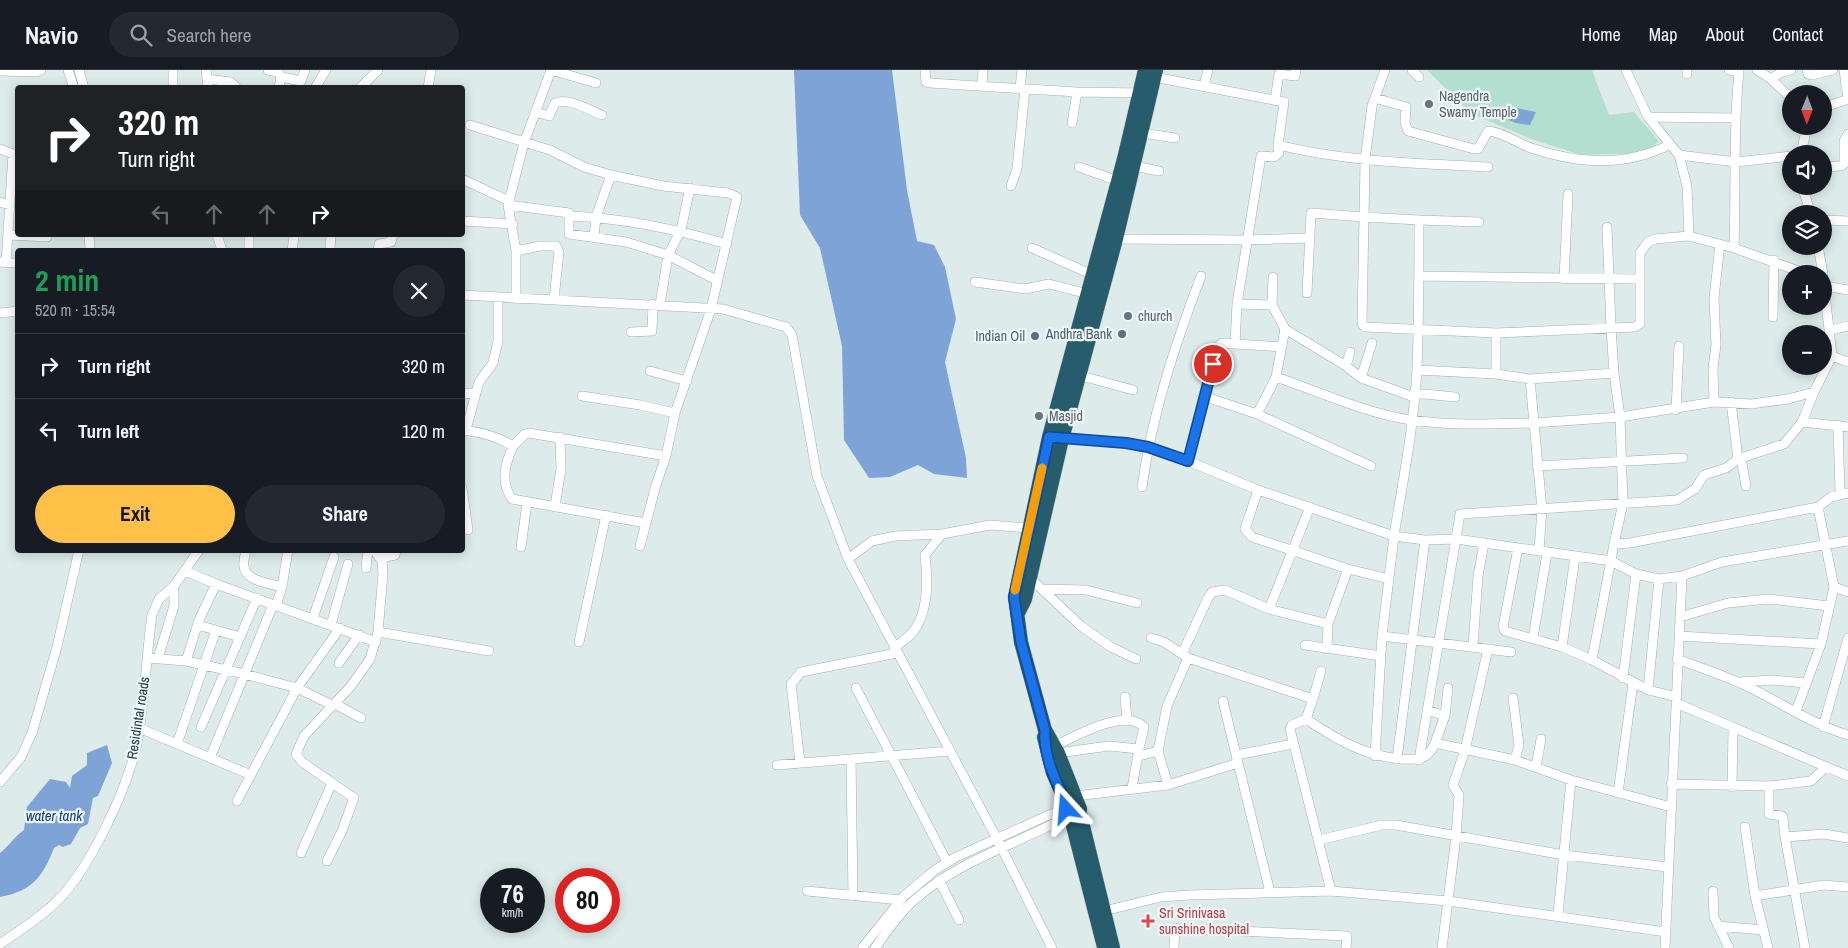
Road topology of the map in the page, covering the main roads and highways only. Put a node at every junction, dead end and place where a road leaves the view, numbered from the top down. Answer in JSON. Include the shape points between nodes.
{"nodes":[{"id":1,"x":1152,"y":72,"type":"edge"},
{"id":2,"x":1055,"y":438,"type":"junction"},
{"id":3,"x":1018,"y":614,"type":"junction"},
{"id":4,"x":1045,"y":730,"type":"junction"},
{"id":5,"x":1072,"y":809,"type":"junction"},
{"id":6,"x":1104,"y":948,"type":"edge"},
{"id":7,"x":1114,"y":948,"type":"edge"}],
"edges":[{"from":1,"to":2,"type":"highway","via":[[1142,133],[1116,239],[1078,375]]},
{"from":1,"to":2,"type":"highway","via":[[1140,93]]},
{"from":2,"to":3,"type":"highway","via":[[1030,578]]},
{"from":2,"to":3,"type":"highway","via":[[1028,528],[1014,597]]},
{"from":3,"to":4,"type":"highway","via":[[1021,642]]},
{"from":4,"to":5,"type":"highway","via":[[1056,750]]},
{"from":4,"to":5,"type":"highway","via":[[1044,742],[1052,773]]},
{"from":5,"to":6,"type":"highway"},
{"from":5,"to":7,"type":"highway"}]}
